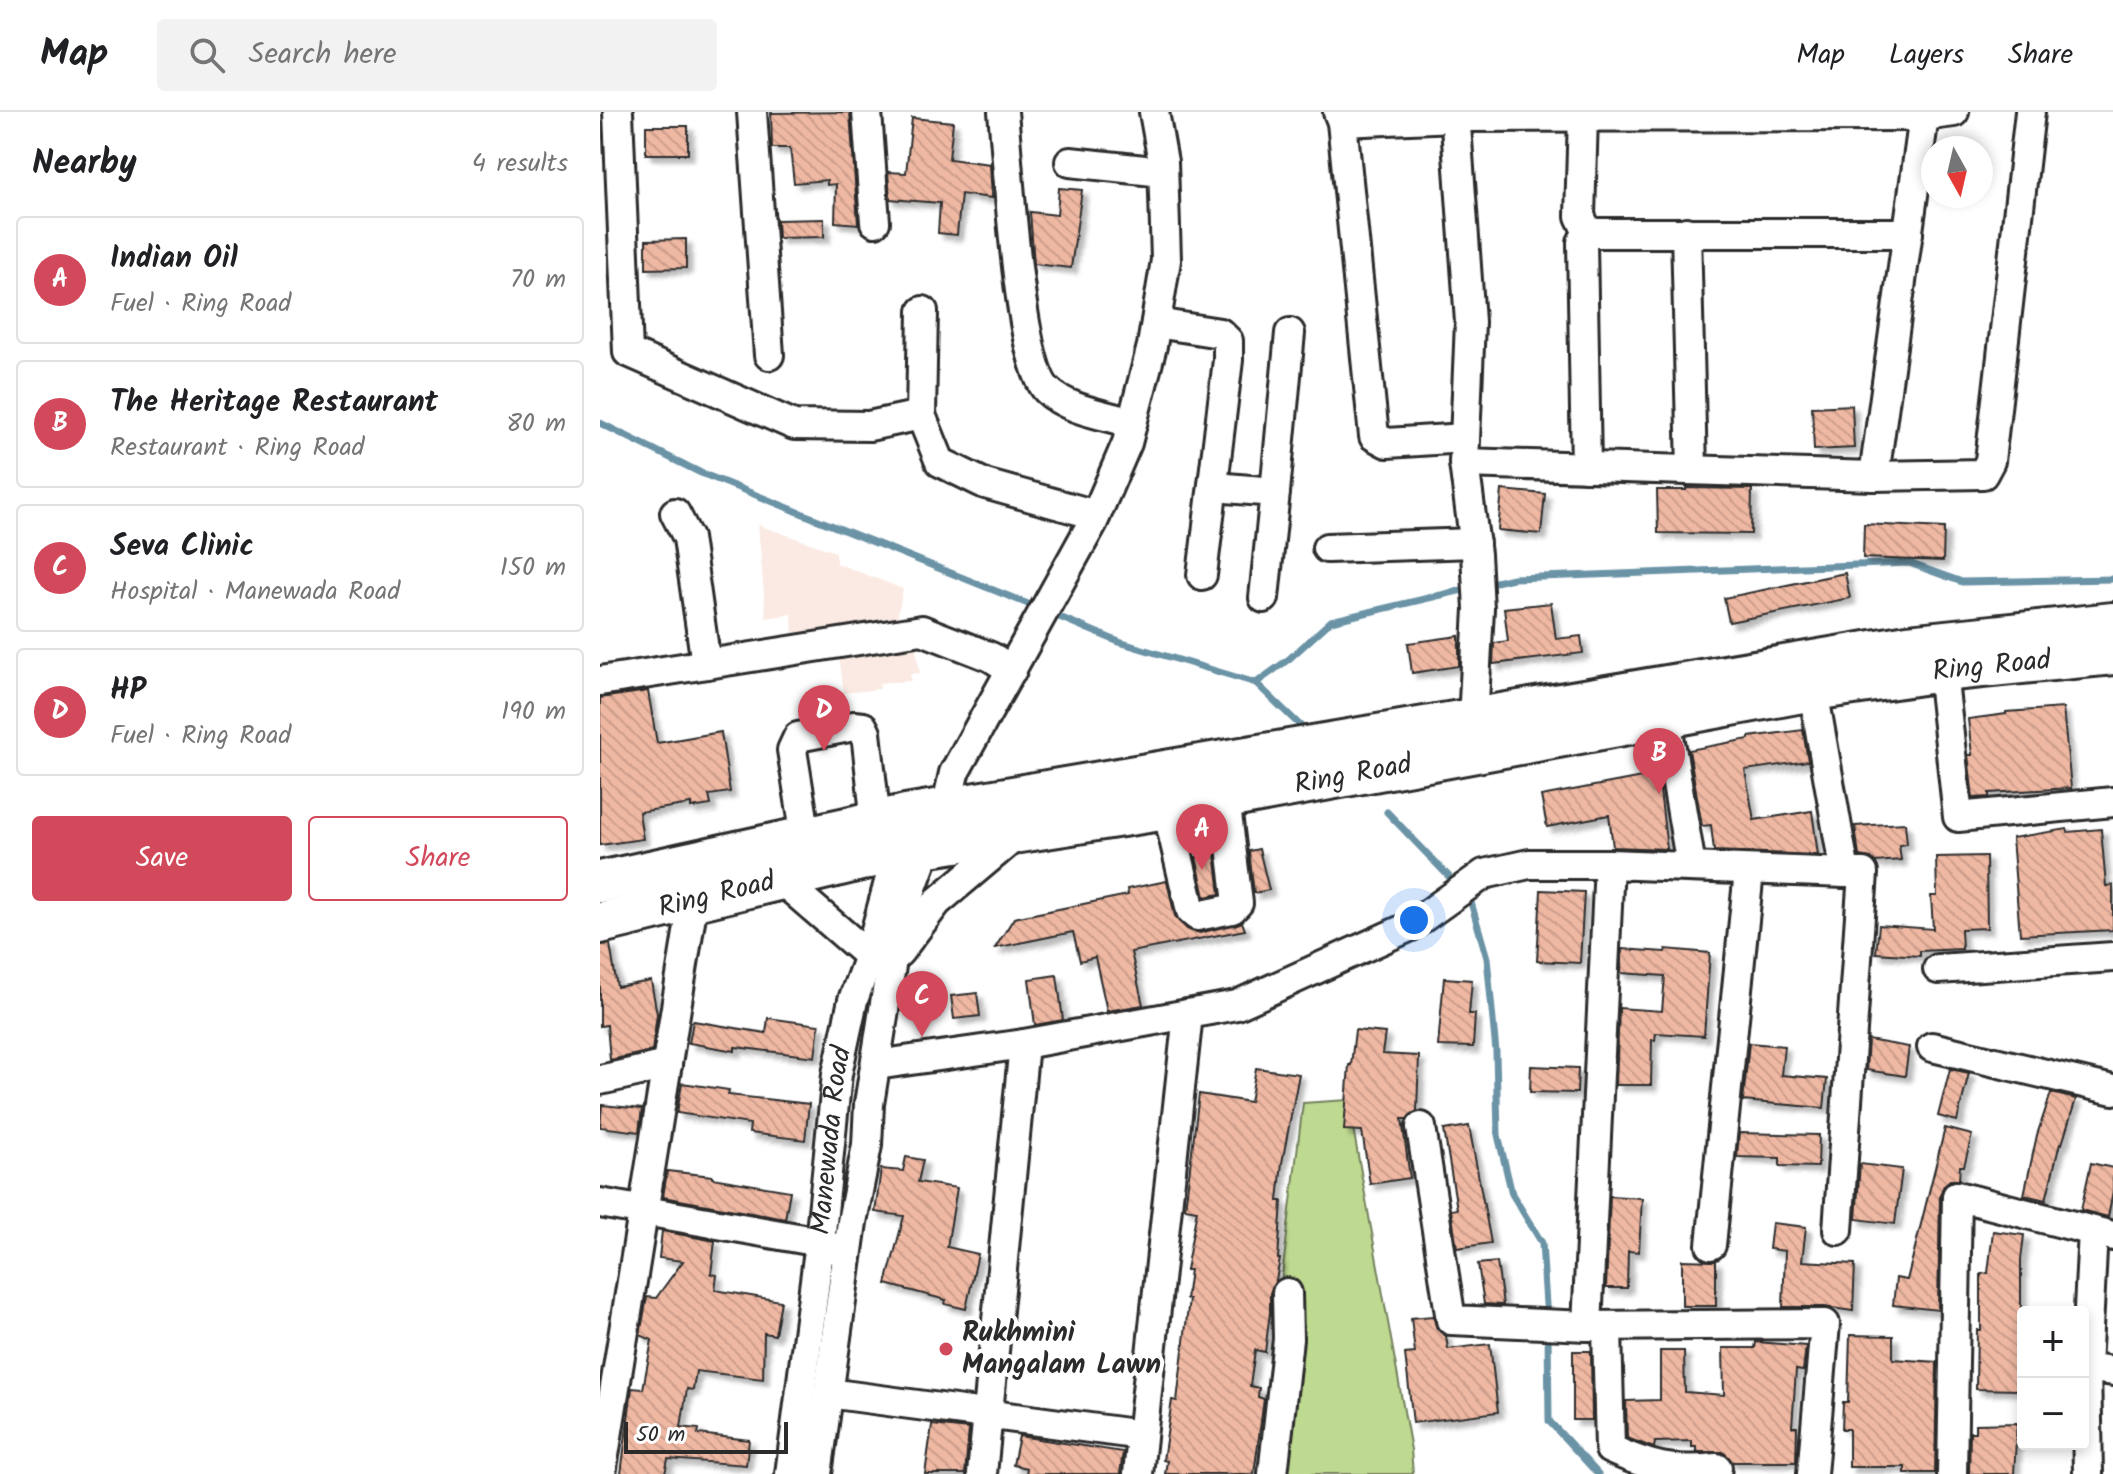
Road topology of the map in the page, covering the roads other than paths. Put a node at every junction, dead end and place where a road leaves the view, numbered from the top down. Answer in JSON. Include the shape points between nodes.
{"nodes":[{"id":1,"x":618,"y":112,"type":"edge"},
{"id":2,"x":752,"y":112,"type":"edge"},
{"id":3,"x":867,"y":112,"type":"edge"},
{"id":4,"x":1003,"y":112,"type":"edge"},
{"id":5,"x":1154,"y":112,"type":"edge"},
{"id":6,"x":1954,"y":112,"type":"edge"},
{"id":7,"x":2030,"y":112,"type":"edge"},
{"id":8,"x":1455,"y":114,"type":"edge"},
{"id":9,"x":1924,"y":114,"type":"edge"},
{"id":10,"x":1583,"y":116,"type":"junction"},
{"id":11,"x":1340,"y":117,"type":"edge"},
{"id":12,"x":1070,"y":162,"type":"dead end"},
{"id":13,"x":1163,"y":172,"type":"junction"},
{"id":14,"x":875,"y":222,"type":"dead end"},
{"id":15,"x":1686,"y":232,"type":"junction"},
{"id":16,"x":1588,"y":233,"type":"junction"},
{"id":17,"x":1908,"y":233,"type":"junction"},
{"id":18,"x":923,"y":311,"type":"dead end"},
{"id":19,"x":1156,"y":323,"type":"junction"},
{"id":20,"x":1290,"y":333,"type":"dead end"},
{"id":21,"x":769,"y":355,"type":"dead end"},
{"id":22,"x":921,"y":415,"type":"junction"},
{"id":23,"x":1132,"y":423,"type":"junction"},
{"id":24,"x":1465,"y":451,"type":"junction"},
{"id":25,"x":1586,"y":467,"type":"junction"},
{"id":26,"x":1692,"y":470,"type":"junction"},
{"id":27,"x":1874,"y":476,"type":"junction"},
{"id":28,"x":1214,"y":487,"type":"junction"},
{"id":29,"x":1275,"y":492,"type":"junction"},
{"id":30,"x":675,"y":513,"type":"dead end"},
{"id":31,"x":1096,"y":515,"type":"junction"},
{"id":32,"x":1327,"y":548,"type":"dead end"},
{"id":33,"x":1475,"y":549,"type":"junction"},
{"id":34,"x":1202,"y":575,"type":"dead end"},
{"id":35,"x":1264,"y":598,"type":"dead end"},
{"id":36,"x":2113,"y":623,"type":"edge"},
{"id":37,"x":2113,"y":654,"type":"edge"},
{"id":38,"x":706,"y":664,"type":"junction"},
{"id":39,"x":1012,"y":670,"type":"junction"},
{"id":40,"x":1942,"y":671,"type":"junction"},
{"id":41,"x":600,"y":681,"type":"edge"},
{"id":42,"x":1813,"y":690,"type":"junction"},
{"id":43,"x":1666,"y":718,"type":"junction"},
{"id":44,"x":1473,"y":720,"type":"junction"},
{"id":45,"x":950,"y":791,"type":"junction"},
{"id":46,"x":1225,"y":798,"type":"junction"},
{"id":47,"x":2113,"y":802,"type":"edge"},
{"id":48,"x":1167,"y":809,"type":"junction"},
{"id":49,"x":1020,"y":832,"type":"junction"},
{"id":50,"x":806,"y":837,"type":"junction"},
{"id":51,"x":897,"y":838,"type":"junction"},
{"id":52,"x":1609,"y":864,"type":"junction"},
{"id":53,"x":1691,"y":866,"type":"junction"},
{"id":54,"x":1749,"y":871,"type":"junction"},
{"id":55,"x":1845,"y":873,"type":"junction"},
{"id":56,"x":781,"y":880,"type":"junction"},
{"id":57,"x":600,"y":882,"type":"edge"},
{"id":58,"x":693,"y":902,"type":"junction"},
{"id":59,"x":600,"y":923,"type":"edge"},
{"id":60,"x":2113,"y":957,"type":"edge"},
{"id":61,"x":881,"y":958,"type":"junction"},
{"id":62,"x":1938,"y":969,"type":"dead end"},
{"id":63,"x":1188,"y":1014,"type":"junction"},
{"id":64,"x":1024,"y":1044,"type":"junction"},
{"id":65,"x":1932,"y":1047,"type":"dead end"},
{"id":66,"x":667,"y":1065,"type":"junction"},
{"id":67,"x":876,"y":1065,"type":"junction"},
{"id":68,"x":600,"y":1080,"type":"edge"},
{"id":69,"x":2113,"y":1090,"type":"edge"},
{"id":70,"x":1421,"y":1127,"type":"dead end"},
{"id":71,"x":600,"y":1203,"type":"edge"},
{"id":72,"x":644,"y":1209,"type":"junction"},
{"id":73,"x":1838,"y":1230,"type":"dead end"},
{"id":74,"x":2103,"y":1233,"type":"edge"},
{"id":75,"x":820,"y":1242,"type":"junction"},
{"id":76,"x":1711,"y":1245,"type":"dead end"},
{"id":77,"x":848,"y":1254,"type":"junction"},
{"id":78,"x":1287,"y":1293,"type":"dead end"},
{"id":79,"x":1597,"y":1327,"type":"junction"},
{"id":80,"x":611,"y":1342,"type":"edge"},
{"id":81,"x":2100,"y":1369,"type":"edge"},
{"id":82,"x":828,"y":1393,"type":"junction"},
{"id":83,"x":988,"y":1415,"type":"junction"},
{"id":84,"x":1142,"y":1435,"type":"junction"},
{"id":85,"x":1717,"y":1468,"type":"dead end"},
{"id":86,"x":601,"y":1474,"type":"edge"},
{"id":87,"x":790,"y":1474,"type":"edge"},
{"id":88,"x":817,"y":1474,"type":"edge"},
{"id":89,"x":982,"y":1474,"type":"edge"},
{"id":90,"x":1138,"y":1474,"type":"edge"},
{"id":91,"x":1273,"y":1474,"type":"edge"},
{"id":92,"x":1812,"y":1474,"type":"edge"},
{"id":93,"x":1952,"y":1474,"type":"edge"},
{"id":94,"x":2088,"y":1474,"type":"edge"}],
"edges":[{"from":1,"to":22,"type":"street","via":[[628,352],[794,425],[869,426]]},
{"from":2,"to":21,"type":"street"},
{"from":3,"to":14,"type":"street"},
{"from":4,"to":23,"type":"street","via":[[1019,284],[1040,378],[1064,402]]},
{"from":5,"to":13,"type":"street"},
{"from":6,"to":9,"type":"street"},
{"from":7,"to":27,"type":"street","via":[[1990,461],[1983,474]]},
{"from":8,"to":10,"type":"street"},
{"from":8,"to":11,"type":"street"},
{"from":8,"to":24,"type":"street","via":[[1470,322]]},
{"from":9,"to":10,"type":"street"},
{"from":9,"to":17,"type":"street"},
{"from":10,"to":16,"type":"street","via":[[1580,216]]},
{"from":11,"to":24,"type":"street","via":[[1374,436],[1387,443]]},
{"from":12,"to":13,"type":"street"},
{"from":13,"to":19,"type":"street","via":[[1166,260]]},
{"from":15,"to":16,"type":"street"},
{"from":15,"to":17,"type":"street"},
{"from":15,"to":26,"type":"street"},
{"from":16,"to":25,"type":"street","via":[[1582,242]]},
{"from":17,"to":27,"type":"street"},
{"from":18,"to":22,"type":"street"},
{"from":19,"to":23,"type":"street"},
{"from":19,"to":28,"type":"street","via":[[1220,333],[1228,341]]},
{"from":20,"to":29,"type":"street"},
{"from":22,"to":31,"type":"street","via":[[940,462],[985,484]]},
{"from":23,"to":31,"type":"street"},
{"from":24,"to":25,"type":"street"},
{"from":24,"to":33,"type":"street"},
{"from":25,"to":26,"type":"street"},
{"from":26,"to":27,"type":"street"},
{"from":28,"to":29,"type":"street"},
{"from":28,"to":34,"type":"street"},
{"from":29,"to":35,"type":"street"},
{"from":30,"to":38,"type":"street","via":[[688,538]]},
{"from":31,"to":39,"type":"street"},
{"from":32,"to":33,"type":"street"},
{"from":33,"to":44,"type":"street","via":[[1479,609]]},
{"from":36,"to":44,"type":"highway","name":"Ring Road","via":[[1908,645]]},
{"from":37,"to":40,"type":"highway","name":"Ring Road"},
{"from":38,"to":39,"type":"street","via":[[922,630]]},
{"from":38,"to":41,"type":"street"},
{"from":39,"to":45,"type":"street"},
{"from":40,"to":42,"type":"highway","name":"Ring Road"},
{"from":40,"to":47,"type":"street","via":[[1958,817]]},
{"from":42,"to":43,"type":"highway","name":"Ring Road"},
{"from":42,"to":55,"type":"street"},
{"from":43,"to":46,"type":"highway","name":"Ring Road"},
{"from":43,"to":53,"type":"street"},
{"from":44,"to":45,"type":"highway","name":"Ring Road"},
{"from":45,"to":51,"type":"highway","name":"Ring Road"},
{"from":46,"to":48,"type":"highway","name":"Ring Road"},
{"from":46,"to":48,"type":"street","via":[[1238,903],[1197,916],[1191,911]]},
{"from":48,"to":49,"type":"highway","name":"Ring Road"},
{"from":49,"to":51,"type":"highway","name":"Ring Road"},
{"from":49,"to":61,"type":"street"},
{"from":50,"to":51,"type":"highway","name":"Ring Road"},
{"from":50,"to":51,"type":"street","via":[[792,750],[798,737],[854,726],[866,733]]},
{"from":50,"to":57,"type":"highway","name":"Ring Road"},
{"from":51,"to":56,"type":"highway","name":"Ring Road"},
{"from":51,"to":61,"type":"street","via":[[910,893]]},
{"from":52,"to":53,"type":"street"},
{"from":52,"to":63,"type":"street","via":[[1521,864],[1484,874],[1411,926],[1237,1005]]},
{"from":52,"to":79,"type":"street"},
{"from":53,"to":54,"type":"street"},
{"from":54,"to":55,"type":"street"},
{"from":54,"to":76,"type":"street"},
{"from":55,"to":73,"type":"street","via":[[1863,873]]},
{"from":56,"to":58,"type":"highway","name":"Ring Road"},
{"from":56,"to":61,"type":"street"},
{"from":58,"to":59,"type":"highway","name":"Ring Road"},
{"from":58,"to":66,"type":"street"},
{"from":60,"to":62,"type":"street"},
{"from":61,"to":67,"type":"street"},
{"from":61,"to":75,"type":"street","name":"Manewada Road","via":[[853,1000],[837,1074]]},
{"from":63,"to":64,"type":"street"},
{"from":63,"to":84,"type":"street"},
{"from":64,"to":67,"type":"street"},
{"from":64,"to":83,"type":"street"},
{"from":65,"to":69,"type":"street"},
{"from":66,"to":68,"type":"street"},
{"from":66,"to":72,"type":"street"},
{"from":67,"to":77,"type":"street"},
{"from":70,"to":79,"type":"street","via":[[1451,1320]]},
{"from":71,"to":72,"type":"street"},
{"from":72,"to":75,"type":"street"},
{"from":72,"to":80,"type":"street"},
{"from":74,"to":81,"type":"street"},
{"from":74,"to":93,"type":"street","via":[[1957,1196]]},
{"from":75,"to":77,"type":"street"},
{"from":75,"to":87,"type":"street","name":"Manewada Road"},
{"from":77,"to":82,"type":"street"},
{"from":78,"to":91,"type":"street","via":[[1288,1339]]},
{"from":79,"to":85,"type":"street","via":[[1610,1449],[1643,1464],[1683,1472]]},
{"from":79,"to":92,"type":"street","via":[[1825,1324]]},
{"from":80,"to":86,"type":"street"},
{"from":81,"to":94,"type":"street"},
{"from":82,"to":83,"type":"street"},
{"from":82,"to":88,"type":"street"},
{"from":83,"to":84,"type":"street"},
{"from":83,"to":89,"type":"street"},
{"from":84,"to":90,"type":"street"}]}
